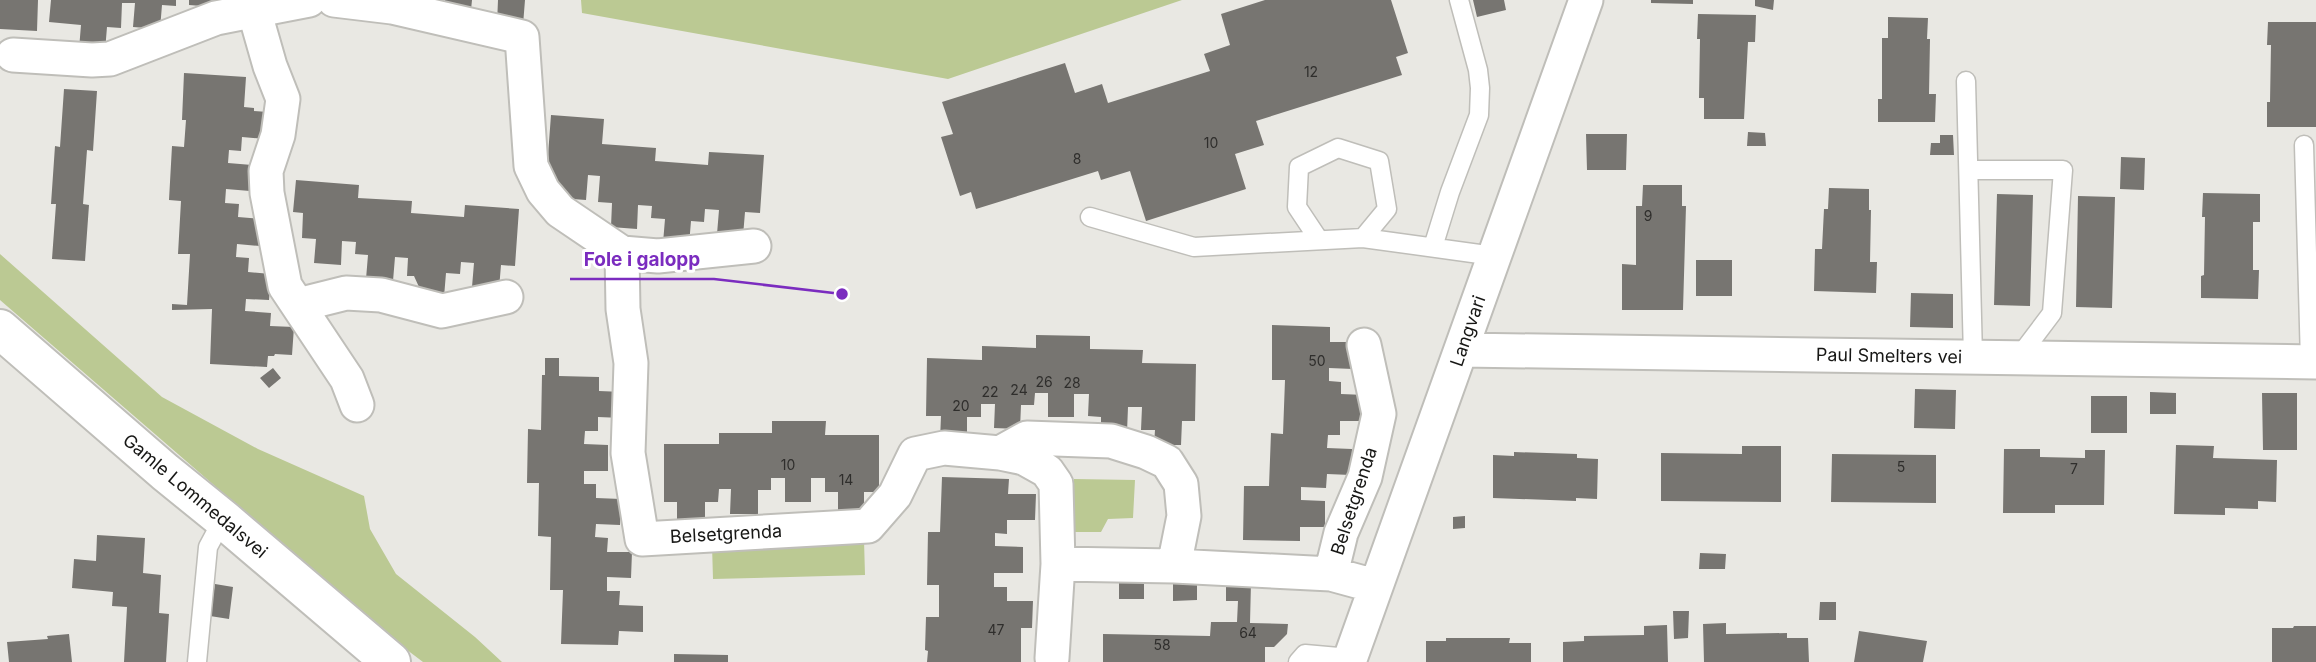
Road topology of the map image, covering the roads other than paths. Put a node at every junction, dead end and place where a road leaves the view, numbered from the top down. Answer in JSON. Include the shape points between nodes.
{"nodes":[{"id":1,"x":309,"y":0,"type":"edge"},
{"id":2,"x":334,"y":0,"type":"edge"},
{"id":3,"x":1459,"y":0,"type":"edge"},
{"id":4,"x":1586,"y":0,"type":"edge"},
{"id":5,"x":254,"y":10,"type":"junction"},
{"id":6,"x":6,"y":54,"type":"edge"},
{"id":7,"x":1966,"y":80,"type":"dead end"},
{"id":8,"x":2304,"y":145,"type":"dead end"},
{"id":9,"x":1969,"y":170,"type":"junction"},
{"id":10,"x":1090,"y":217,"type":"dead end"},
{"id":11,"x":1363,"y":238,"type":"junction"},
{"id":12,"x":1319,"y":240,"type":"junction"},
{"id":13,"x":754,"y":246,"type":"dead end"},
{"id":14,"x":1433,"y":247,"type":"junction"},
{"id":15,"x":622,"y":253,"type":"junction"},
{"id":16,"x":1494,"y":256,"type":"junction"},
{"id":17,"x":506,"y":297,"type":"dead end"},
{"id":18,"x":298,"y":305,"type":"junction"},
{"id":19,"x":0,"y":329,"type":"edge"},
{"id":20,"x":1364,"y":345,"type":"dead end"},
{"id":21,"x":1462,"y":350,"type":"junction"},
{"id":22,"x":1973,"y":357,"type":"junction"},
{"id":23,"x":2018,"y":358,"type":"junction"},
{"id":24,"x":2313,"y":362,"type":"edge"},
{"id":25,"x":358,"y":405,"type":"dead end"},
{"id":26,"x":1000,"y":453,"type":"junction"},
{"id":27,"x":223,"y":519,"type":"junction"},
{"id":28,"x":1058,"y":564,"type":"junction"},
{"id":29,"x":1174,"y":566,"type":"junction"},
{"id":30,"x":1331,"y":574,"type":"junction"},
{"id":31,"x":1375,"y":586,"type":"junction"},
{"id":32,"x":1051,"y":660,"type":"edge"},
{"id":33,"x":1349,"y":660,"type":"edge"},
{"id":34,"x":198,"y":662,"type":"edge"},
{"id":35,"x":391,"y":662,"type":"edge"},
{"id":36,"x":1298,"y":662,"type":"edge"}],
"edges":[{"from":1,"to":5,"type":"street"},
{"from":2,"to":15,"type":"street","via":[[392,7],[522,37],[531,166],[542,191],[560,211]]},
{"from":3,"to":14,"type":"lane","via":[[1478,71],[1479,115]]},
{"from":4,"to":16,"type":"street","name":"Langvari"},
{"from":5,"to":6,"type":"street","via":[[194,25],[110,59]]},
{"from":5,"to":18,"type":"street","via":[[283,99],[266,171],[267,193],[285,286]]},
{"from":7,"to":9,"type":"lane"},
{"from":8,"to":24,"type":"lane"},
{"from":9,"to":22,"type":"lane"},
{"from":9,"to":23,"type":"lane","via":[[2063,170],[2052,313]]},
{"from":10,"to":12,"type":"lane","via":[[1194,247]]},
{"from":11,"to":12,"type":"lane"},
{"from":11,"to":12,"type":"lane","via":[[1387,209],[1379,161],[1338,148],[1299,167],[1297,207]]},
{"from":11,"to":14,"type":"lane"},
{"from":13,"to":15,"type":"street","via":[[658,256]]},
{"from":14,"to":16,"type":"lane"},
{"from":15,"to":26,"type":"street","name":"Belsetgrenda","via":[[623,309],[631,363],[628,453],[642,539],[868,526],[895,495],[915,454],[944,448]]},
{"from":16,"to":21,"type":"street","name":"Langvari"},
{"from":17,"to":18,"type":"street","via":[[442,311],[381,295],[346,292]]},
{"from":18,"to":25,"type":"street","via":[[347,379]]},
{"from":19,"to":27,"type":"street","name":"Gamle Lommedalsvei"},
{"from":20,"to":30,"type":"street","name":"Belsetgrenda","via":[[1379,414],[1365,477],[1341,533]]},
{"from":21,"to":22,"type":"street","name":"Paul Smelters vei"},
{"from":21,"to":31,"type":"street","name":"Langvari"},
{"from":22,"to":23,"type":"street","name":"Paul Smelters vei"},
{"from":23,"to":24,"type":"street","name":"Paul Smelters vei"},
{"from":26,"to":28,"type":"street","name":"Belsetgrenda","via":[[1024,458],[1047,471],[1056,484]]},
{"from":26,"to":29,"type":"street","via":[[1027,438],[1111,441],[1167,462],[1181,484],[1184,516]]},
{"from":27,"to":34,"type":"lane","via":[[208,547]]},
{"from":27,"to":35,"type":"street","name":"Gamle Lommedalsvei"},
{"from":28,"to":29,"type":"street","name":"Belsetgrenda"},
{"from":28,"to":32,"type":"street","name":"Belsetgrenda"},
{"from":29,"to":30,"type":"street","name":"Belsetgrenda"},
{"from":30,"to":31,"type":"street","name":"Belsetgrenda"},
{"from":31,"to":33,"type":"street","name":"Langvari"},
{"from":33,"to":36,"type":"lane","via":[[1305,654]]}]}
